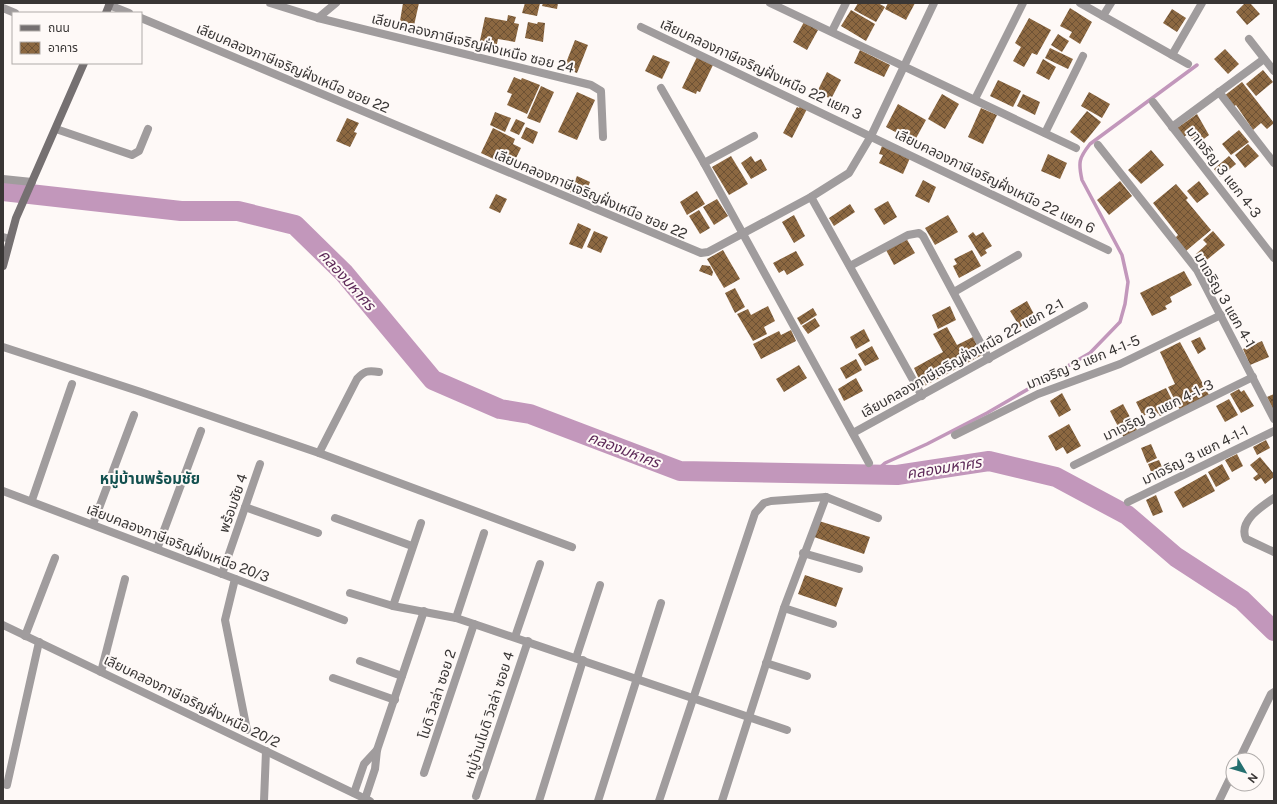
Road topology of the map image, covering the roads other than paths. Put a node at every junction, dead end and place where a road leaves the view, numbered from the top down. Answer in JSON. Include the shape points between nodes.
{"nodes":[{"id":1,"x":270,"y":3,"type":"edge"},
{"id":2,"x":336,"y":3,"type":"edge"},
{"id":3,"x":770,"y":3,"type":"edge"},
{"id":4,"x":846,"y":3,"type":"edge"},
{"id":5,"x":934,"y":3,"type":"edge"},
{"id":6,"x":1023,"y":3,"type":"edge"},
{"id":7,"x":1080,"y":3,"type":"edge"},
{"id":8,"x":1111,"y":3,"type":"edge"},
{"id":9,"x":1202,"y":3,"type":"edge"},
{"id":10,"x":110,"y":4,"type":"edge"},
{"id":11,"x":3,"y":8,"type":"edge"},
{"id":12,"x":13,"y":12,"type":"edge"},
{"id":13,"x":127,"y":12,"type":"edge"},
{"id":14,"x":1103,"y":16,"type":"junction"},
{"id":15,"x":142,"y":18,"type":"edge"},
{"id":16,"x":318,"y":18,"type":"junction"},
{"id":17,"x":641,"y":26,"type":"dead end"},
{"id":18,"x":832,"y":31,"type":"junction"},
{"id":19,"x":1249,"y":39,"type":"dead end"},
{"id":20,"x":1172,"y":55,"type":"junction"},
{"id":21,"x":1083,"y":56,"type":"dead end"},
{"id":22,"x":1264,"y":59,"type":"junction"},
{"id":23,"x":84,"y":64,"type":"edge"},
{"id":24,"x":1188,"y":64,"type":"dead end"},
{"id":25,"x":904,"y":65,"type":"junction"},
{"id":26,"x":1274,"y":71,"type":"edge"},
{"id":27,"x":661,"y":88,"type":"dead end"},
{"id":28,"x":1219,"y":92,"type":"junction"},
{"id":29,"x":975,"y":99,"type":"junction"},
{"id":30,"x":1153,"y":102,"type":"dead end"},
{"id":31,"x":1172,"y":126,"type":"junction"},
{"id":32,"x":56,"y":129,"type":"junction"},
{"id":33,"x":148,"y":129,"type":"dead end"},
{"id":34,"x":1045,"y":133,"type":"junction"},
{"id":35,"x":754,"y":136,"type":"dead end"},
{"id":36,"x":871,"y":136,"type":"junction"},
{"id":37,"x":603,"y":137,"type":"dead end"},
{"id":38,"x":1098,"y":145,"type":"dead end"},
{"id":39,"x":1076,"y":148,"type":"dead end"},
{"id":40,"x":704,"y":163,"type":"junction"},
{"id":41,"x":1274,"y":163,"type":"edge"},
{"id":42,"x":3,"y":179,"type":"edge"},
{"id":43,"x":32,"y":184,"type":"junction"},
{"id":44,"x":811,"y":197,"type":"junction"},
{"id":45,"x":742,"y":234,"type":"junction"},
{"id":46,"x":6,"y":238,"type":"edge"},
{"id":47,"x":1108,"y":250,"type":"dead end"},
{"id":48,"x":1018,"y":256,"type":"dead end"},
{"id":49,"x":1274,"y":258,"type":"edge"},
{"id":50,"x":3,"y":266,"type":"edge"},
{"id":51,"x":850,"y":266,"type":"junction"},
{"id":52,"x":954,"y":292,"type":"junction"},
{"id":53,"x":1084,"y":306,"type":"dead end"},
{"id":54,"x":1221,"y":315,"type":"junction"},
{"id":55,"x":3,"y":347,"type":"edge"},
{"id":56,"x":989,"y":359,"type":"junction"},
{"id":57,"x":379,"y":372,"type":"dead end"},
{"id":58,"x":1253,"y":377,"type":"junction"},
{"id":59,"x":72,"y":384,"type":"dead end"},
{"id":60,"x":922,"y":396,"type":"junction"},
{"id":61,"x":134,"y":415,"type":"dead end"},
{"id":62,"x":1274,"y":419,"type":"edge"},
{"id":63,"x":1274,"y":430,"type":"edge"},
{"id":64,"x":200,"y":431,"type":"dead end"},
{"id":65,"x":853,"y":433,"type":"junction"},
{"id":66,"x":955,"y":435,"type":"dead end"},
{"id":67,"x":319,"y":453,"type":"junction"},
{"id":68,"x":869,"y":463,"type":"dead end"},
{"id":69,"x":260,"y":464,"type":"dead end"},
{"id":70,"x":1074,"y":465,"type":"dead end"},
{"id":71,"x":3,"y":491,"type":"edge"},
{"id":72,"x":826,"y":497,"type":"junction"},
{"id":73,"x":32,"y":500,"type":"junction"},
{"id":74,"x":1272,"y":501,"type":"edge"},
{"id":75,"x":1128,"y":502,"type":"dead end"},
{"id":76,"x":245,"y":507,"type":"junction"},
{"id":77,"x":335,"y":518,"type":"dead end"},
{"id":78,"x":878,"y":518,"type":"dead end"},
{"id":79,"x":421,"y":523,"type":"dead end"},
{"id":80,"x":93,"y":524,"type":"junction"},
{"id":81,"x":318,"y":533,"type":"dead end"},
{"id":82,"x":484,"y":534,"type":"dead end"},
{"id":83,"x":412,"y":546,"type":"junction"},
{"id":84,"x":572,"y":546,"type":"dead end"},
{"id":85,"x":158,"y":549,"type":"junction"},
{"id":86,"x":1274,"y":552,"type":"edge"},
{"id":87,"x":803,"y":553,"type":"junction"},
{"id":88,"x":55,"y":558,"type":"dead end"},
{"id":89,"x":540,"y":564,"type":"dead end"},
{"id":90,"x":859,"y":569,"type":"dead end"},
{"id":91,"x":222,"y":574,"type":"junction"},
{"id":92,"x":125,"y":579,"type":"dead end"},
{"id":93,"x":235,"y":579,"type":"junction"},
{"id":94,"x":600,"y":585,"type":"dead end"},
{"id":95,"x":350,"y":594,"type":"dead end"},
{"id":96,"x":661,"y":603,"type":"dead end"},
{"id":97,"x":394,"y":606,"type":"junction"},
{"id":98,"x":784,"y":608,"type":"junction"},
{"id":99,"x":424,"y":611,"type":"junction"},
{"id":100,"x":456,"y":618,"type":"junction"},
{"id":101,"x":344,"y":620,"type":"dead end"},
{"id":102,"x":474,"y":624,"type":"junction"},
{"id":103,"x":833,"y":624,"type":"dead end"},
{"id":104,"x":3,"y":625,"type":"edge"},
{"id":105,"x":25,"y":636,"type":"junction"},
{"id":106,"x":515,"y":637,"type":"junction"},
{"id":107,"x":528,"y":641,"type":"junction"},
{"id":108,"x":39,"y":642,"type":"junction"},
{"id":109,"x":580,"y":659,"type":"junction"},
{"id":110,"x":360,"y":662,"type":"dead end"},
{"id":111,"x":766,"y":663,"type":"junction"},
{"id":112,"x":101,"y":672,"type":"junction"},
{"id":113,"x":402,"y":676,"type":"junction"},
{"id":114,"x":807,"y":676,"type":"dead end"},
{"id":115,"x":333,"y":678,"type":"dead end"},
{"id":116,"x":637,"y":678,"type":"junction"},
{"id":117,"x":1274,"y":692,"type":"edge"},
{"id":118,"x":693,"y":698,"type":"junction"},
{"id":119,"x":395,"y":700,"type":"junction"},
{"id":120,"x":749,"y":717,"type":"junction"},
{"id":121,"x":247,"y":730,"type":"dead end"},
{"id":122,"x":787,"y":730,"type":"dead end"},
{"id":123,"x":266,"y":750,"type":"junction"},
{"id":124,"x":377,"y":750,"type":"junction"},
{"id":125,"x":1243,"y":752,"type":"edge"},
{"id":126,"x":424,"y":773,"type":"dead end"},
{"id":127,"x":7,"y":785,"type":"dead end"},
{"id":128,"x":1225,"y":789,"type":"edge"},
{"id":129,"x":354,"y":793,"type":"junction"},
{"id":130,"x":476,"y":796,"type":"dead end"},
{"id":131,"x":368,"y":800,"type":"edge"},
{"id":132,"x":264,"y":801,"type":"edge"},
{"id":133,"x":539,"y":801,"type":"edge"},
{"id":134,"x":598,"y":801,"type":"edge"},
{"id":135,"x":659,"y":801,"type":"edge"},
{"id":136,"x":722,"y":801,"type":"edge"},
{"id":137,"x":1219,"y":801,"type":"edge"}],
"edges":[{"from":1,"to":16,"type":"street","name":"เลียบคลองภาษีเจริญฝั่งเหนือ ซอย 24"},
{"from":2,"to":16,"type":"street"},
{"from":3,"to":18,"type":"street"},
{"from":4,"to":18,"type":"street"},
{"from":5,"to":25,"type":"street","name":"เลียบคลองภาษีเจริญฝั่งเหนือ ซอย 22"},
{"from":6,"to":29,"type":"street"},
{"from":7,"to":14,"type":"street"},
{"from":8,"to":14,"type":"street"},
{"from":9,"to":20,"type":"street"},
{"from":10,"to":13,"type":"street"},
{"from":11,"to":12,"type":"street"},
{"from":14,"to":20,"type":"street"},
{"from":15,"to":45,"type":"street","name":"เลียบคลองภาษีเจริญฝั่งเหนือ ซอย 22","via":[[695,252],[708,252]]},
{"from":16,"to":37,"type":"street","name":"เลียบคลองภาษีเจริญฝั่งเหนือ ซอย 24","via":[[591,85],[601,91]]},
{"from":17,"to":36,"type":"street","name":"เลียบคลองภาษีเจริญฝั่งเหนือ 22 แยก 3"},
{"from":18,"to":25,"type":"street"},
{"from":19,"to":22,"type":"street"},
{"from":20,"to":24,"type":"street"},
{"from":21,"to":34,"type":"street"},
{"from":22,"to":26,"type":"street"},
{"from":22,"to":28,"type":"street"},
{"from":23,"to":32,"type":"main road"},
{"from":25,"to":29,"type":"street"},
{"from":25,"to":36,"type":"street","name":"เลียบคลองภาษีเจริญฝั่งเหนือ ซอย 22"},
{"from":27,"to":40,"type":"street"},
{"from":28,"to":31,"type":"street"},
{"from":28,"to":41,"type":"street"},
{"from":29,"to":34,"type":"street"},
{"from":30,"to":31,"type":"street","name":"มาเจริญ 3 แยก 4-3"},
{"from":31,"to":49,"type":"street","name":"มาเจริญ 3 แยก 4-3"},
{"from":32,"to":33,"type":"street","via":[[132,155],[139,151]]},
{"from":32,"to":43,"type":"main road"},
{"from":34,"to":39,"type":"street"},
{"from":35,"to":40,"type":"street"},
{"from":36,"to":44,"type":"street","name":"เลียบคลองภาษีเจริญฝั่งเหนือ ซอย 22","via":[[849,174]]},
{"from":36,"to":47,"type":"street","name":"เลียบคลองภาษีเจริญฝั่งเหนือ 22 แยก 6"},
{"from":38,"to":54,"type":"street","name":"มาเจริญ 3 แยก 4-1","via":[[1197,270]]},
{"from":40,"to":45,"type":"street"},
{"from":42,"to":43,"type":"street"},
{"from":43,"to":46,"type":"main road"},
{"from":44,"to":45,"type":"street","name":"เลียบคลองภาษีเจริญฝั่งเหนือ ซอย 22"},
{"from":44,"to":51,"type":"street"},
{"from":45,"to":65,"type":"street"},
{"from":46,"to":50,"type":"main road"},
{"from":48,"to":52,"type":"street"},
{"from":51,"to":52,"type":"street","via":[[908,235],[919,234],[923,236]]},
{"from":51,"to":60,"type":"street"},
{"from":52,"to":56,"type":"street"},
{"from":53,"to":56,"type":"street","name":"เลียบคลองภาษีเจริญฝั่งเหนือ 22 แยก 2-1"},
{"from":54,"to":58,"type":"street","name":"มาเจริญ 3 แยก 4-1"},
{"from":54,"to":66,"type":"street","name":"มาเจริญ 3 แยก 4-1-5","via":[[1120,364],[1038,394]]},
{"from":55,"to":67,"type":"street"},
{"from":56,"to":60,"type":"street","name":"เลียบคลองภาษีเจริญฝั่งเหนือ 22 แยก 2-1"},
{"from":57,"to":67,"type":"street","via":[[369,370],[357,379]]},
{"from":58,"to":62,"type":"street","name":"มาเจริญ 3 แยก 4-1"},
{"from":58,"to":70,"type":"street","name":"มาเจริญ 3 แยก 4-1-3"},
{"from":59,"to":73,"type":"street"},
{"from":60,"to":65,"type":"street","name":"เลียบคลองภาษีเจริญฝั่งเหนือ 22 แยก 2-1"},
{"from":61,"to":80,"type":"street"},
{"from":63,"to":75,"type":"street","name":"มาเจริญ 3 แยก 4-1-1"},
{"from":64,"to":85,"type":"street"},
{"from":65,"to":68,"type":"street"},
{"from":67,"to":84,"type":"street"},
{"from":69,"to":76,"type":"street","name":"พร้อมชัย 4"},
{"from":71,"to":73,"type":"street","name":"เลียบคลองภาษีเจริญฝั่งเหนือ 20/3"},
{"from":72,"to":78,"type":"street"},
{"from":72,"to":87,"type":"street"},
{"from":72,"to":118,"type":"street","via":[[771,501],[755,513]]},
{"from":73,"to":80,"type":"street","name":"เลียบคลองภาษีเจริญฝั่งเหนือ 20/3"},
{"from":74,"to":86,"type":"street","via":[[1246,523],[1243,533],[1246,539]]},
{"from":76,"to":81,"type":"street"},
{"from":76,"to":91,"type":"street","name":"พร้อมชัย 4"},
{"from":77,"to":83,"type":"street"},
{"from":79,"to":83,"type":"street"},
{"from":80,"to":85,"type":"street","name":"เลียบคลองภาษีเจริญฝั่งเหนือ 20/3"},
{"from":82,"to":100,"type":"street"},
{"from":83,"to":97,"type":"street"},
{"from":85,"to":91,"type":"street","name":"เลียบคลองภาษีเจริญฝั่งเหนือ 20/3"},
{"from":87,"to":90,"type":"street"},
{"from":87,"to":98,"type":"street"},
{"from":88,"to":105,"type":"street"},
{"from":89,"to":106,"type":"street"},
{"from":91,"to":93,"type":"street","name":"เลียบคลองภาษีเจริญฝั่งเหนือ 20/3"},
{"from":92,"to":112,"type":"street"},
{"from":93,"to":101,"type":"street","name":"เลียบคลองภาษีเจริญฝั่งเหนือ 20/3"},
{"from":93,"to":121,"type":"street","via":[[225,620]]},
{"from":94,"to":109,"type":"street"},
{"from":95,"to":97,"type":"street"},
{"from":96,"to":116,"type":"street"},
{"from":97,"to":99,"type":"street"},
{"from":98,"to":103,"type":"street"},
{"from":98,"to":111,"type":"street"},
{"from":99,"to":100,"type":"street"},
{"from":99,"to":113,"type":"street"},
{"from":100,"to":102,"type":"street"},
{"from":102,"to":106,"type":"street"},
{"from":102,"to":126,"type":"street","name":"โมดิ วิลล่า ซอย 2"},
{"from":104,"to":105,"type":"street","name":"เลียบคลองภาษีเจริญฝั่งเหนือ 20/2"},
{"from":105,"to":108,"type":"street","name":"เลียบคลองภาษีเจริญฝั่งเหนือ 20/2"},
{"from":106,"to":107,"type":"street"},
{"from":107,"to":109,"type":"street"},
{"from":107,"to":130,"type":"street","name":"หมู่บ้านโมดิ วิลล่า ซอย 4"},
{"from":108,"to":112,"type":"street","name":"เลียบคลองภาษีเจริญฝั่งเหนือ 20/2"},
{"from":108,"to":127,"type":"street"},
{"from":109,"to":116,"type":"street"},
{"from":109,"to":133,"type":"street"},
{"from":110,"to":113,"type":"street"},
{"from":111,"to":114,"type":"street"},
{"from":111,"to":120,"type":"street"},
{"from":112,"to":123,"type":"street","name":"เลียบคลองภาษีเจริญฝั่งเหนือ 20/2"},
{"from":113,"to":119,"type":"street"},
{"from":115,"to":119,"type":"street"},
{"from":116,"to":118,"type":"street"},
{"from":116,"to":134,"type":"street"},
{"from":117,"to":125,"type":"street"},
{"from":118,"to":120,"type":"street"},
{"from":118,"to":135,"type":"street"},
{"from":119,"to":124,"type":"street"},
{"from":120,"to":122,"type":"street"},
{"from":120,"to":136,"type":"street"},
{"from":123,"to":129,"type":"street","name":"เลียบคลองภาษีเจริญฝั่งเหนือ 20/2"},
{"from":123,"to":132,"type":"street"},
{"from":124,"to":129,"type":"street","via":[[364,764]]},
{"from":124,"to":131,"type":"street"},
{"from":128,"to":137,"type":"street"},
{"from":129,"to":131,"type":"street","name":"เลียบคลองภาษีเจริญฝั่งเหนือ 20/2"}]}
